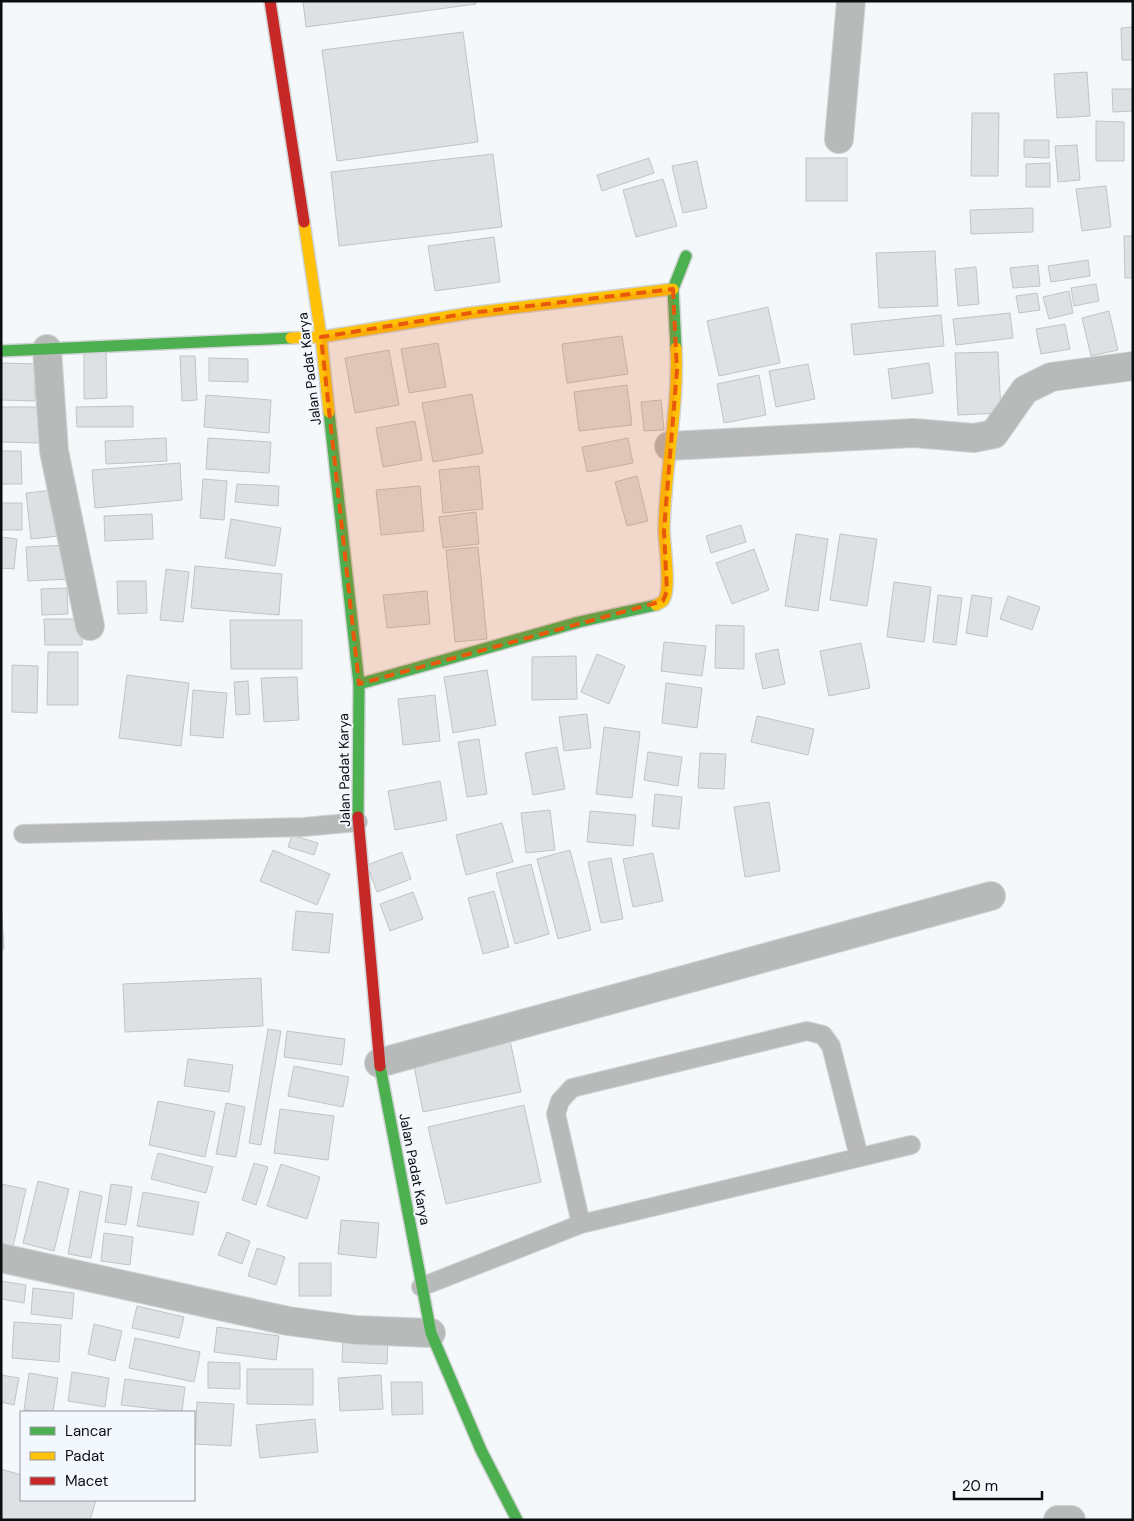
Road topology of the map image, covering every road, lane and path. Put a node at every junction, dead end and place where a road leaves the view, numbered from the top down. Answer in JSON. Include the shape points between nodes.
{"nodes":[{"id":1,"x":270,"y":1,"type":"edge"},
{"id":2,"x":850,"y":1,"type":"edge"},
{"id":3,"x":839,"y":139,"type":"dead end"},
{"id":4,"x":686,"y":256,"type":"dead end"},
{"id":5,"x":673,"y":289,"type":"junction"},
{"id":6,"x":321,"y":337,"type":"junction"},
{"id":7,"x":48,"y":349,"type":"junction"},
{"id":8,"x":1,"y":351,"type":"edge"},
{"id":9,"x":1133,"y":366,"type":"edge"},
{"id":10,"x":669,"y":446,"type":"junction"},
{"id":11,"x":90,"y":626,"type":"dead end"},
{"id":12,"x":359,"y":684,"type":"junction"},
{"id":13,"x":358,"y":822,"type":"junction"},
{"id":14,"x":23,"y":834,"type":"dead end"},
{"id":15,"x":992,"y":896,"type":"dead end"},
{"id":16,"x":379,"y":1062,"type":"junction"},
{"id":17,"x":910,"y":1144,"type":"dead end"},
{"id":18,"x":858,"y":1157,"type":"junction"},
{"id":19,"x":581,"y":1224,"type":"junction"},
{"id":20,"x":1,"y":1258,"type":"edge"},
{"id":21,"x":421,"y":1287,"type":"junction"},
{"id":22,"x":431,"y":1333,"type":"junction"},
{"id":23,"x":517,"y":1520,"type":"edge"},
{"id":24,"x":1058,"y":1520,"type":"edge"},
{"id":25,"x":1072,"y":1520,"type":"edge"}],
"edges":[{"from":1,"to":6,"type":"street","name":"Jalan Padat Karya"},
{"from":2,"to":3,"type":"street"},
{"from":4,"to":5,"type":"street"},
{"from":5,"to":6,"type":"street","via":[[470,313]]},
{"from":5,"to":10,"type":"street","via":[[677,370]]},
{"from":6,"to":7,"type":"street"},
{"from":6,"to":12,"type":"street","name":"Jalan Padat Karya"},
{"from":7,"to":8,"type":"street"},
{"from":7,"to":11,"type":"street","via":[[54,451]]},
{"from":9,"to":10,"type":"street","via":[[1051,377],[1025,390],[994,434],[974,438],[914,434]]},
{"from":10,"to":12,"type":"street","via":[[664,530],[667,591],[663,601]]},
{"from":12,"to":13,"type":"street","name":"Jalan Padat Karya","via":[[356,742]]},
{"from":13,"to":14,"type":"lane","via":[[304,827]]},
{"from":13,"to":16,"type":"street","name":"Jalan Padat Karya"},
{"from":15,"to":16,"type":"street"},
{"from":16,"to":21,"type":"street","name":"Jalan Padat Karya"},
{"from":17,"to":18,"type":"lane"},
{"from":18,"to":19,"type":"lane"},
{"from":18,"to":19,"type":"lane","via":[[832,1046],[823,1035],[807,1031],[798,1033],[572,1088],[560,1101],[556,1114]]},
{"from":19,"to":21,"type":"lane"},
{"from":20,"to":22,"type":"street","via":[[288,1321],[356,1330]]},
{"from":21,"to":22,"type":"street","name":"Jalan Padat Karya"},
{"from":22,"to":23,"type":"street","name":"Jalan Padat Karya","via":[[481,1450]]},
{"from":24,"to":25,"type":"street"}]}
